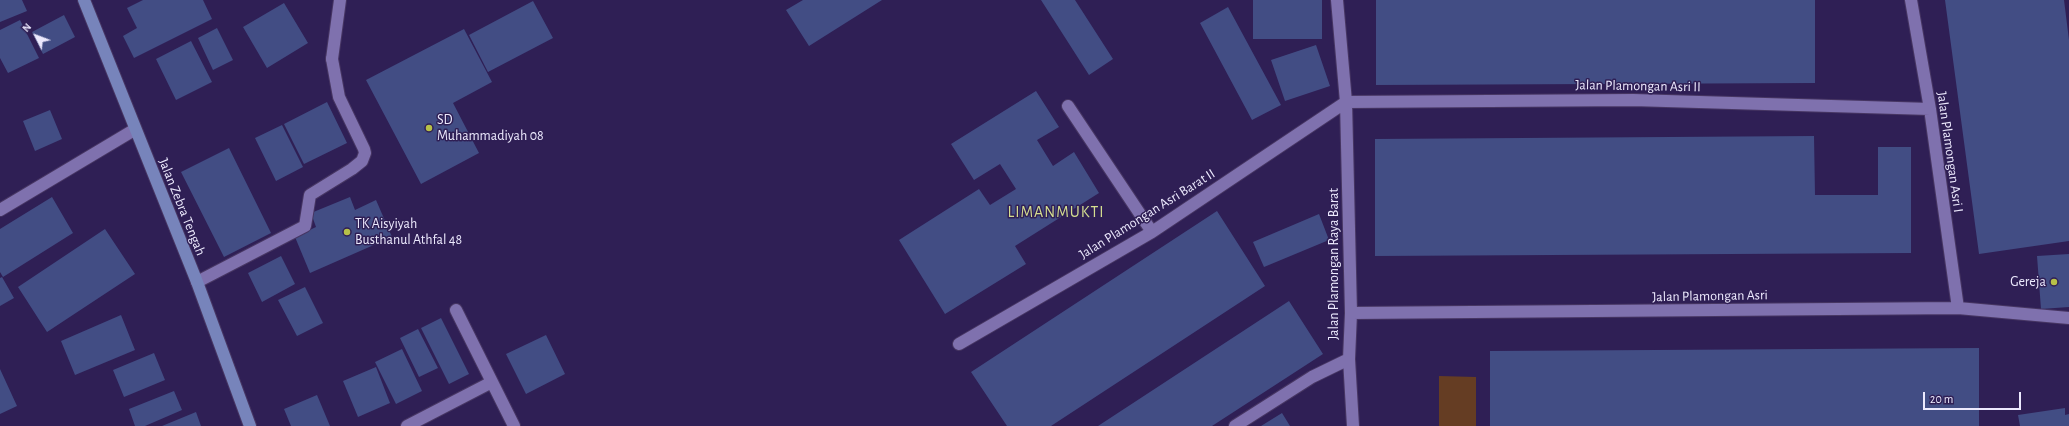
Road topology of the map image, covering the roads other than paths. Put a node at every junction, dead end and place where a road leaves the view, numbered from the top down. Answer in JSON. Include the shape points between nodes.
{"nodes":[{"id":1,"x":84,"y":0,"type":"edge"},
{"id":2,"x":340,"y":0,"type":"edge"},
{"id":3,"x":1337,"y":0,"type":"edge"},
{"id":4,"x":1910,"y":0,"type":"edge"},
{"id":5,"x":1346,"y":102,"type":"junction"},
{"id":6,"x":1068,"y":106,"type":"dead end"},
{"id":7,"x":1930,"y":109,"type":"junction"},
{"id":8,"x":134,"y":130,"type":"junction"},
{"id":9,"x":0,"y":210,"type":"edge"},
{"id":10,"x":1152,"y":232,"type":"junction"},
{"id":11,"x":196,"y":282,"type":"junction"},
{"id":12,"x":1958,"y":308,"type":"junction"},
{"id":13,"x":456,"y":310,"type":"dead end"},
{"id":14,"x":1351,"y":313,"type":"junction"},
{"id":15,"x":2069,"y":318,"type":"edge"},
{"id":16,"x":959,"y":344,"type":"dead end"},
{"id":17,"x":1349,"y":359,"type":"junction"},
{"id":18,"x":492,"y":382,"type":"junction"},
{"id":19,"x":250,"y":426,"type":"edge"},
{"id":20,"x":407,"y":426,"type":"edge"},
{"id":21,"x":514,"y":426,"type":"edge"},
{"id":22,"x":1235,"y":426,"type":"edge"},
{"id":23,"x":1352,"y":426,"type":"edge"}],
"edges":[{"from":1,"to":8,"type":"street","name":"Jalan Zebra Tengah"},
{"from":2,"to":11,"type":"street","via":[[332,58],[339,97],[364,149],[362,161],[313,193],[309,199],[305,226]]},
{"from":3,"to":5,"type":"street","name":"Jalan Plamongan Raya Barat"},
{"from":4,"to":7,"type":"street","name":"Jalan Plamongan Asri I"},
{"from":5,"to":7,"type":"street","name":"Jalan Plamongan Asri II","via":[[1633,100]]},
{"from":5,"to":10,"type":"street","name":"Jalan Plamongan Asri Barat II"},
{"from":5,"to":14,"type":"street","name":"Jalan Plamongan Raya Barat"},
{"from":6,"to":10,"type":"street"},
{"from":7,"to":12,"type":"street","name":"Jalan Plamongan Asri I"},
{"from":8,"to":9,"type":"street"},
{"from":8,"to":11,"type":"street","name":"Jalan Zebra Tengah"},
{"from":10,"to":16,"type":"street","name":"Jalan Plamongan Asri Barat II"},
{"from":11,"to":19,"type":"street","name":"Jalan Zebra Tengah"},
{"from":12,"to":14,"type":"street","name":"Jalan Plamongan Asri"},
{"from":12,"to":15,"type":"street","name":"Jalan Plamongan Asri"},
{"from":13,"to":18,"type":"street"},
{"from":14,"to":17,"type":"street","name":"Jalan Plamongan Raya Barat"},
{"from":17,"to":22,"type":"street","via":[[1312,377]]},
{"from":17,"to":23,"type":"street","name":"Jalan Plamongan Raya Barat"},
{"from":18,"to":20,"type":"street"},
{"from":18,"to":21,"type":"street"}]}
